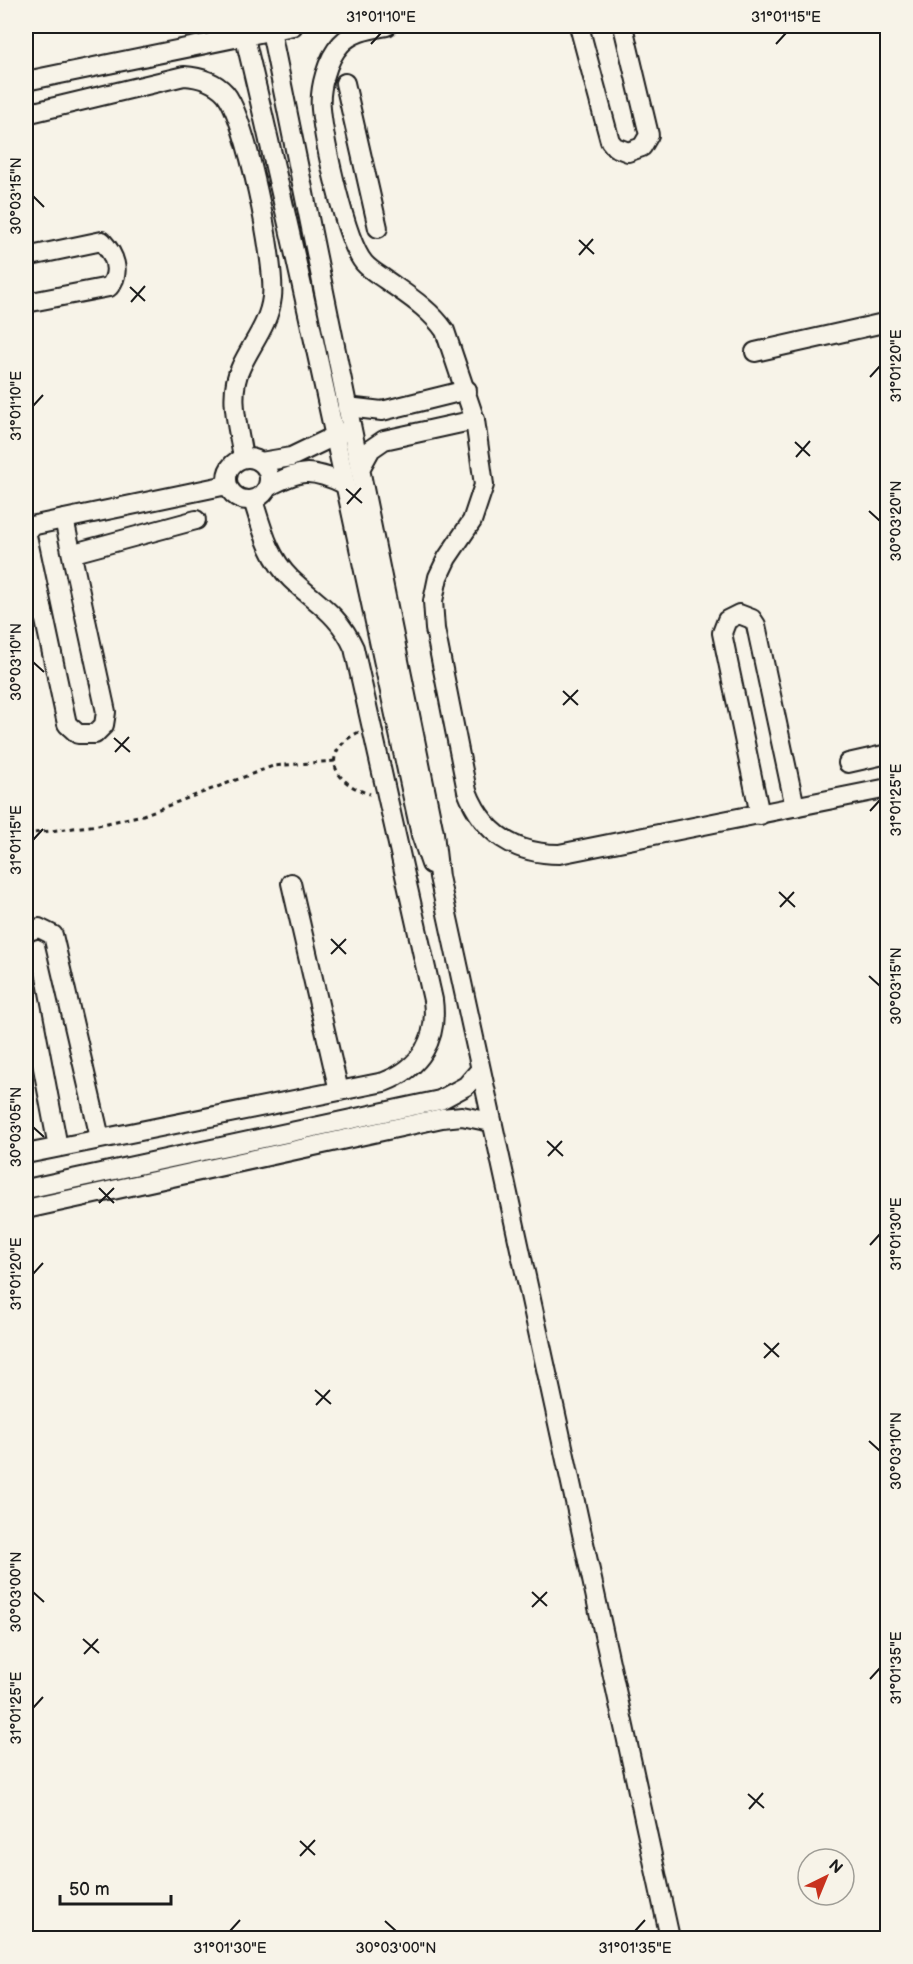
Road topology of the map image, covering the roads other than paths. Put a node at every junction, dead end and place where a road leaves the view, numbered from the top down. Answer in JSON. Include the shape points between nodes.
{"nodes":[{"id":1,"x":293,"y":26,"type":"edge"},
{"id":2,"x":387,"y":26,"type":"edge"},
{"id":3,"x":579,"y":26,"type":"edge"},
{"id":4,"x":623,"y":26,"type":"edge"},
{"id":5,"x":271,"y":31,"type":"junction"},
{"id":6,"x":245,"y":38,"type":"junction"},
{"id":7,"x":26,"y":81,"type":"edge"},
{"id":8,"x":345,"y":83,"type":"dead end"},
{"id":9,"x":26,"y":114,"type":"edge"},
{"id":10,"x":360,"y":148,"type":"junction"},
{"id":11,"x":330,"y":152,"type":"junction"},
{"id":12,"x":378,"y":228,"type":"dead end"},
{"id":13,"x":26,"y":257,"type":"edge"},
{"id":14,"x":26,"y":303,"type":"edge"},
{"id":15,"x":888,"y":322,"type":"edge"},
{"id":16,"x":755,"y":352,"type":"dead end"},
{"id":17,"x":466,"y":390,"type":"junction"},
{"id":18,"x":347,"y":407,"type":"junction"},
{"id":19,"x":475,"y":420,"type":"junction"},
{"id":20,"x":343,"y":432,"type":"junction"},
{"id":21,"x":243,"y":458,"type":"junction"},
{"id":22,"x":261,"y":462,"type":"junction"},
{"id":23,"x":360,"y":470,"type":"junction"},
{"id":24,"x":344,"y":484,"type":"junction"},
{"id":25,"x":227,"y":485,"type":"junction"},
{"id":26,"x":268,"y":487,"type":"junction"},
{"id":27,"x":254,"y":500,"type":"junction"},
{"id":28,"x":64,"y":519,"type":"junction"},
{"id":29,"x":196,"y":520,"type":"dead end"},
{"id":30,"x":26,"y":529,"type":"edge"},
{"id":31,"x":74,"y":553,"type":"junction"},
{"id":32,"x":888,"y":754,"type":"edge"},
{"id":33,"x":848,"y":763,"type":"dead end"},
{"id":34,"x":888,"y":788,"type":"edge"},
{"id":35,"x":795,"y":807,"type":"junction"},
{"id":36,"x":760,"y":815,"type":"junction"},
{"id":37,"x":439,"y":878,"type":"junction"},
{"id":38,"x":291,"y":883,"type":"dead end"},
{"id":39,"x":26,"y":932,"type":"edge"},
{"id":40,"x":26,"y":978,"type":"edge"},
{"id":41,"x":480,"y":1070,"type":"junction"},
{"id":42,"x":339,"y":1091,"type":"junction"},
{"id":43,"x":491,"y":1122,"type":"junction"},
{"id":44,"x":100,"y":1138,"type":"junction"},
{"id":45,"x":58,"y":1147,"type":"junction"},
{"id":46,"x":26,"y":1154,"type":"edge"},
{"id":47,"x":26,"y":1189,"type":"edge"},
{"id":48,"x":26,"y":1209,"type":"edge"},
{"id":49,"x":670,"y":1938,"type":"edge"}],
"edges":[{"from":1,"to":5,"type":"street"},
{"from":2,"to":11,"type":"street","via":[[352,34],[333,55],[321,107]]},
{"from":3,"to":4,"type":"street","via":[[610,141],[628,152],[642,147],[648,135]]},
{"from":5,"to":6,"type":"street"},
{"from":5,"to":18,"type":"street"},
{"from":6,"to":7,"type":"street"},
{"from":6,"to":20,"type":"street","via":[[306,296]]},
{"from":8,"to":10,"type":"street"},
{"from":9,"to":21,"type":"street","via":[[184,76],[207,80],[232,103],[248,151],[273,295],[261,333],[240,369],[235,389]]},
{"from":10,"to":11,"type":"street"},
{"from":10,"to":12,"type":"street"},
{"from":11,"to":17,"type":"street","via":[[347,228],[359,254],[370,268],[437,319],[445,330]]},
{"from":13,"to":14,"type":"street","via":[[102,241],[111,251],[116,279],[109,287]]},
{"from":15,"to":16,"type":"street"},
{"from":17,"to":18,"type":"street","via":[[382,411]]},
{"from":17,"to":19,"type":"street"},
{"from":18,"to":20,"type":"street"},
{"from":19,"to":23,"type":"street","via":[[384,440],[371,449]]},
{"from":19,"to":36,"type":"street","via":[[483,467],[481,500],[438,577],[433,610],[466,791],[480,818],[515,847],[560,854]]},
{"from":20,"to":22,"type":"street","via":[[291,457]]},
{"from":20,"to":23,"type":"street"},
{"from":20,"to":24,"type":"street"},
{"from":21,"to":22,"type":"street"},
{"from":21,"to":25,"type":"street","via":[[228,471]]},
{"from":22,"to":26,"type":"street","via":[[269,473]]},
{"from":23,"to":37,"type":"street","via":[[434,833]]},
{"from":24,"to":26,"type":"street","via":[[302,471]]},
{"from":24,"to":37,"type":"street","via":[[421,835]]},
{"from":25,"to":27,"type":"street","via":[[240,499]]},
{"from":25,"to":28,"type":"street"},
{"from":26,"to":27,"type":"street"},
{"from":27,"to":42,"type":"street","via":[[263,535],[281,567],[327,608],[347,634],[358,663],[433,1000],[434,1030],[421,1057],[398,1077]]},
{"from":28,"to":30,"type":"street"},
{"from":28,"to":31,"type":"street"},
{"from":29,"to":31,"type":"street"},
{"from":30,"to":31,"type":"street","via":[[67,724],[78,734],[89,736],[104,725],[106,712]]},
{"from":32,"to":33,"type":"street"},
{"from":34,"to":35,"type":"street"},
{"from":35,"to":36,"type":"street"},
{"from":35,"to":36,"type":"street","via":[[756,625],[739,614],[726,620],[722,633]]},
{"from":37,"to":41,"type":"street"},
{"from":38,"to":42,"type":"street"},
{"from":39,"to":44,"type":"street","via":[[39,928],[53,936]]},
{"from":40,"to":45,"type":"street"},
{"from":41,"to":43,"type":"street"},
{"from":41,"to":47,"type":"street","via":[[458,1092],[440,1100]]},
{"from":42,"to":44,"type":"street"},
{"from":43,"to":48,"type":"street","via":[[462,1116],[442,1118]]},
{"from":43,"to":49,"type":"street"},
{"from":44,"to":45,"type":"street"},
{"from":45,"to":46,"type":"street"}]}
